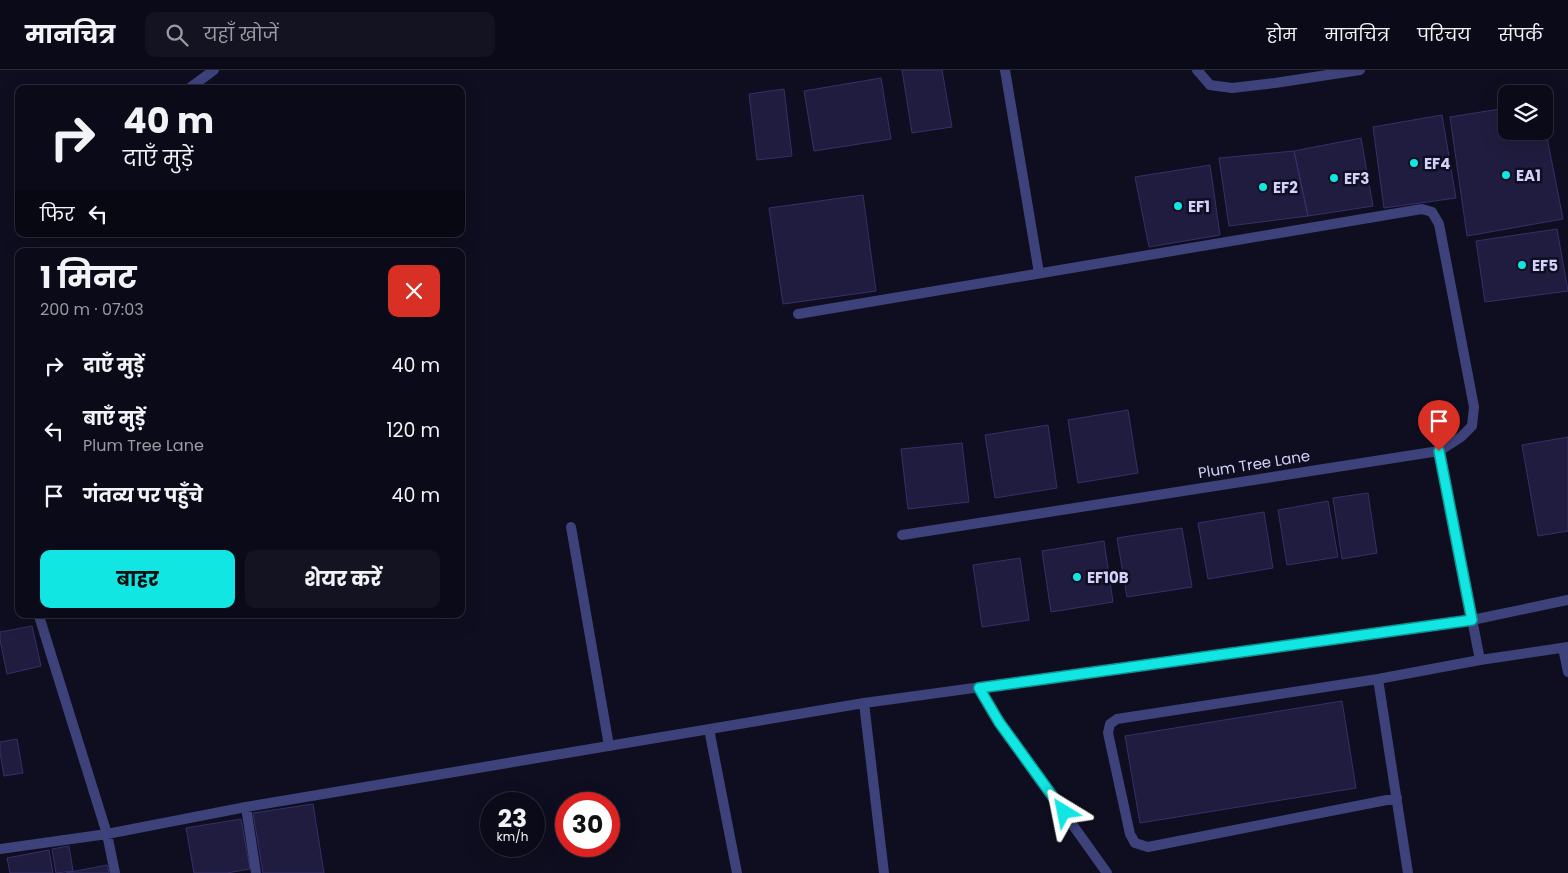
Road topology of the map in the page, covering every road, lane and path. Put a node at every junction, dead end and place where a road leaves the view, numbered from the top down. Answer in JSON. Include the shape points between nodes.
{"nodes":[{"id":1,"x":214,"y":70,"type":"edge"},
{"id":2,"x":1005,"y":70,"type":"edge"},
{"id":3,"x":1198,"y":70,"type":"edge"},
{"id":4,"x":1360,"y":70,"type":"edge"},
{"id":5,"x":194,"y":85,"type":"edge"},
{"id":6,"x":1039,"y":273,"type":"junction"},
{"id":7,"x":798,"y":314,"type":"dead end"},
{"id":8,"x":1439,"y":451,"type":"junction"},
{"id":9,"x":571,"y":527,"type":"dead end"},
{"id":10,"x":902,"y":535,"type":"dead end"},
{"id":11,"x":1568,"y":600,"type":"edge"},
{"id":12,"x":40,"y":618,"type":"edge"},
{"id":13,"x":1472,"y":620,"type":"junction"},
{"id":14,"x":1566,"y":647,"type":"edge"},
{"id":15,"x":1480,"y":660,"type":"junction"},
{"id":16,"x":1568,"y":672,"type":"edge"},
{"id":17,"x":1378,"y":679,"type":"junction"},
{"id":18,"x":979,"y":688,"type":"junction"},
{"id":19,"x":864,"y":703,"type":"junction"},
{"id":20,"x":709,"y":729,"type":"junction"},
{"id":21,"x":610,"y":746,"type":"junction"},
{"id":22,"x":1397,"y":798,"type":"junction"},
{"id":23,"x":246,"y":806,"type":"junction"},
{"id":24,"x":107,"y":834,"type":"junction"},
{"id":25,"x":0,"y":849,"type":"edge"},
{"id":26,"x":115,"y":873,"type":"edge"},
{"id":27,"x":256,"y":873,"type":"edge"},
{"id":28,"x":738,"y":873,"type":"edge"},
{"id":29,"x":884,"y":873,"type":"edge"},
{"id":30,"x":1107,"y":873,"type":"edge"},
{"id":31,"x":1408,"y":873,"type":"edge"}],
"edges":[{"from":1,"to":5,"type":"street"},
{"from":2,"to":6,"type":"street"},
{"from":3,"to":4,"type":"street","via":[[1210,85],[1232,88]]},
{"from":6,"to":7,"type":"street"},
{"from":6,"to":8,"type":"street","via":[[1422,209],[1432,212],[1439,224],[1474,407],[1472,426]]},
{"from":8,"to":10,"type":"street","name":"Plum Tree Lane"},
{"from":8,"to":13,"type":"street"},
{"from":9,"to":21,"type":"street"},
{"from":11,"to":13,"type":"street"},
{"from":12,"to":24,"type":"street"},
{"from":13,"to":15,"type":"street"},
{"from":13,"to":18,"type":"street"},
{"from":14,"to":15,"type":"street"},
{"from":14,"to":16,"type":"street"},
{"from":15,"to":17,"type":"street"},
{"from":17,"to":22,"type":"street"},
{"from":17,"to":22,"type":"street","via":[[1117,719],[1110,724],[1108,732],[1130,834],[1135,843],[1148,847]]},
{"from":18,"to":19,"type":"street"},
{"from":18,"to":30,"type":"street","via":[[999,722]]},
{"from":19,"to":20,"type":"street"},
{"from":19,"to":29,"type":"street"},
{"from":20,"to":21,"type":"street"},
{"from":20,"to":28,"type":"street"},
{"from":21,"to":23,"type":"street"},
{"from":22,"to":31,"type":"street"},
{"from":23,"to":24,"type":"street"},
{"from":23,"to":27,"type":"street"},
{"from":24,"to":25,"type":"street"},
{"from":24,"to":26,"type":"street"}]}
